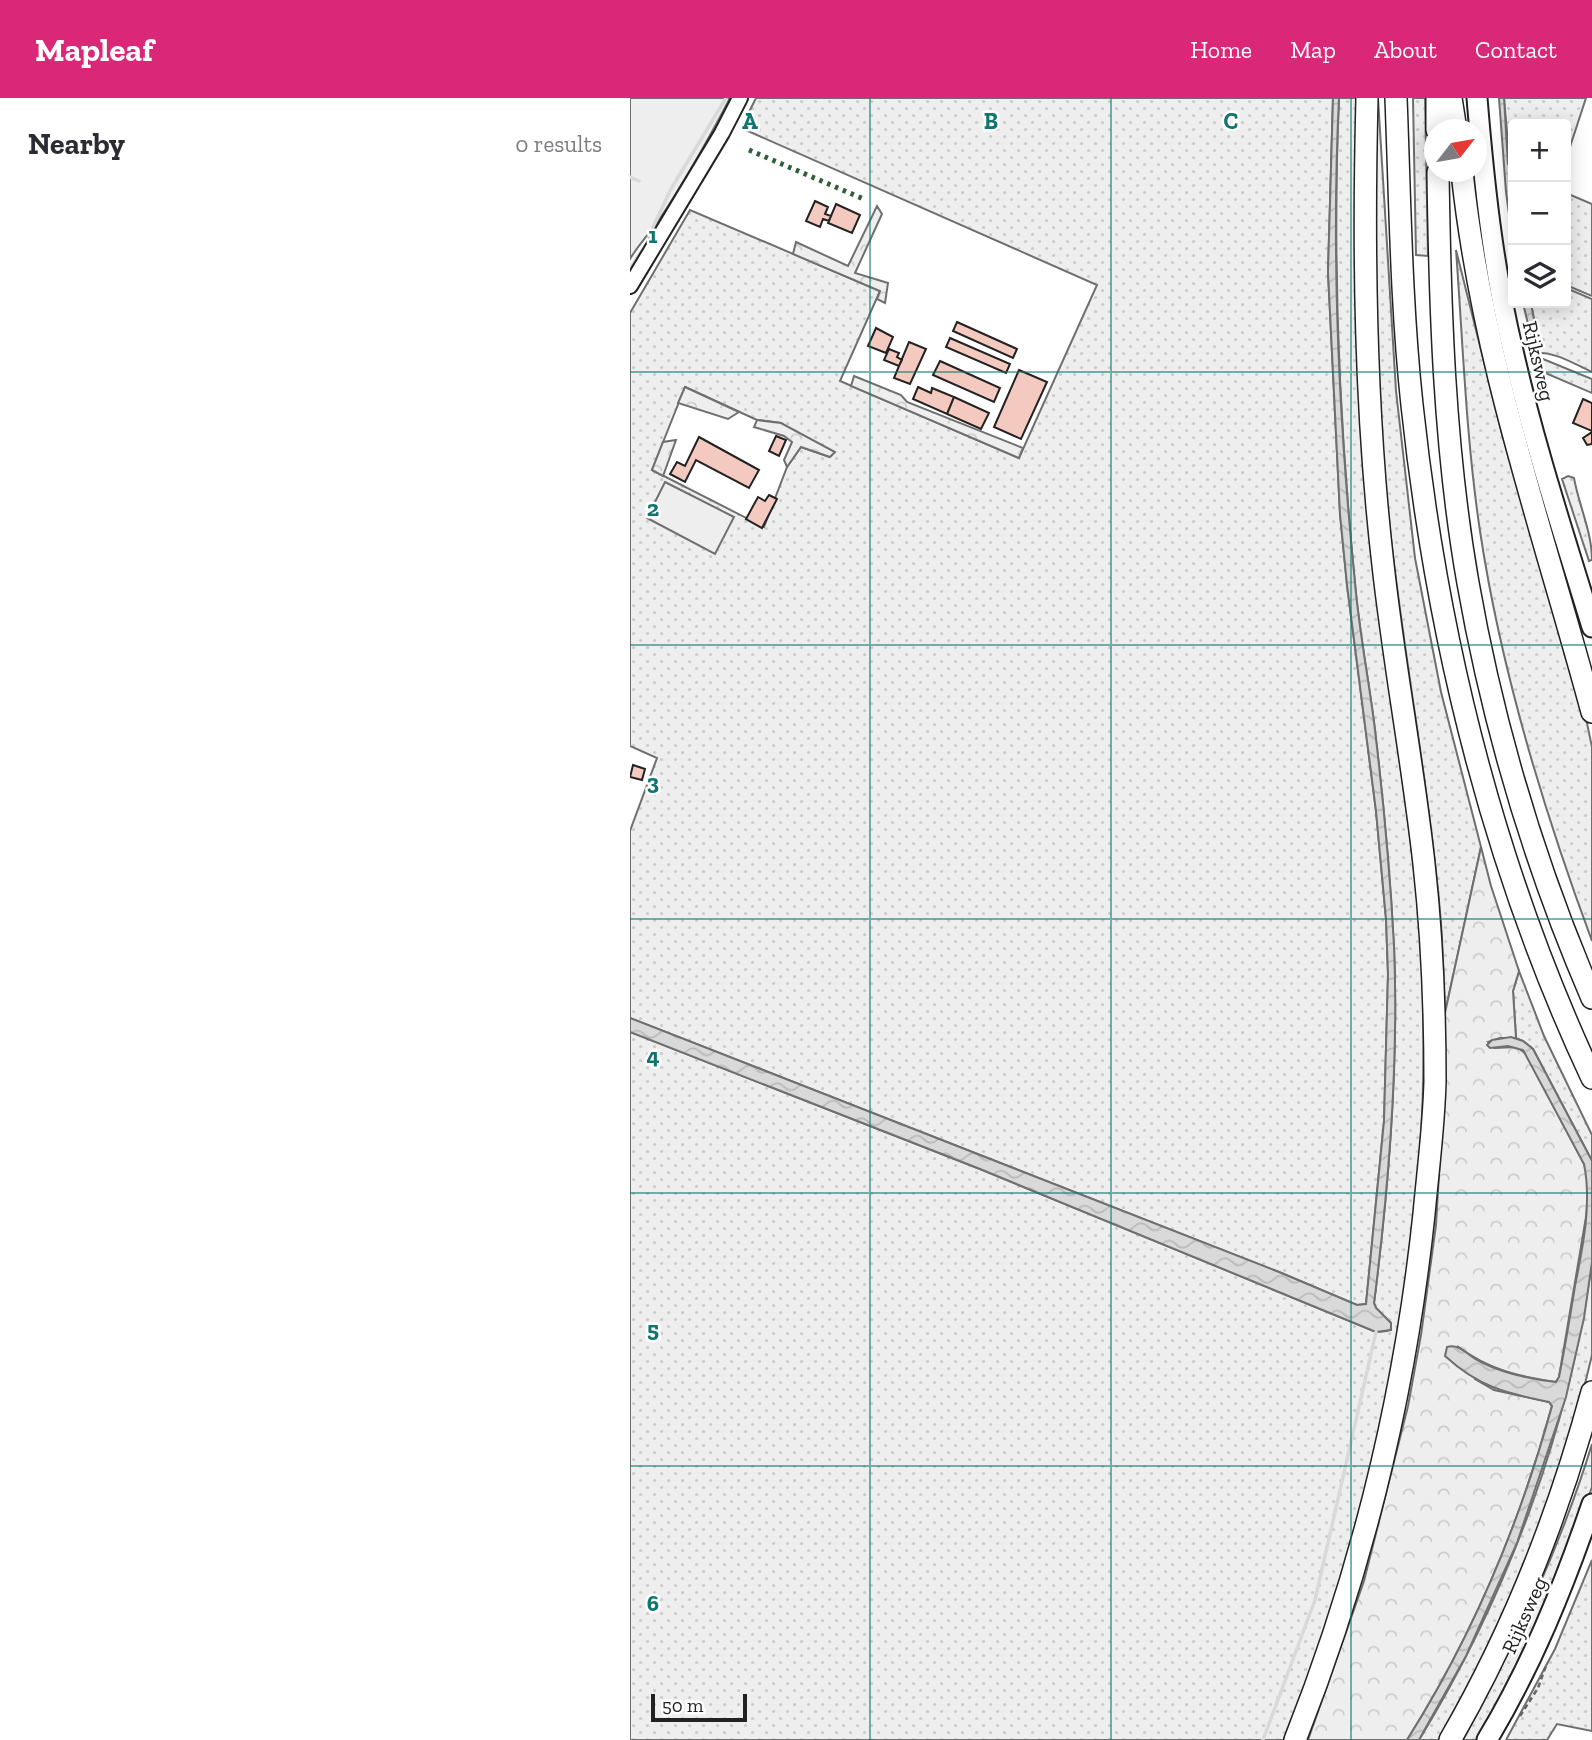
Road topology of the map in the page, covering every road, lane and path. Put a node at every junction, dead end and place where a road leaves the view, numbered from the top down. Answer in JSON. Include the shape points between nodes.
{"nodes":[{"id":1,"x":740,"y":98,"type":"edge"},
{"id":2,"x":1367,"y":98,"type":"edge"},
{"id":3,"x":1396,"y":98,"type":"edge"},
{"id":4,"x":1437,"y":98,"type":"edge"},
{"id":5,"x":1451,"y":98,"type":"edge"},
{"id":6,"x":1477,"y":98,"type":"edge"},
{"id":7,"x":1437,"y":119,"type":"edge"},
{"id":8,"x":1454,"y":119,"type":"edge"},
{"id":9,"x":1438,"y":182,"type":"edge"},
{"id":10,"x":1463,"y":182,"type":"edge"},
{"id":11,"x":630,"y":286,"type":"edge"},
{"id":12,"x":1592,"y":627,"type":"edge"},
{"id":13,"x":1592,"y":712,"type":"edge"},
{"id":14,"x":1592,"y":998,"type":"edge"},
{"id":15,"x":1592,"y":1078,"type":"edge"},
{"id":16,"x":1592,"y":1392,"type":"edge"},
{"id":17,"x":1592,"y":1503,"type":"edge"},
{"id":18,"x":1295,"y":1740,"type":"edge"},
{"id":19,"x":1450,"y":1740,"type":"edge"},
{"id":20,"x":1487,"y":1740,"type":"edge"}],
"edges":[{"from":1,"to":11,"type":"street"},
{"from":2,"to":18,"type":"highway","via":[[1368,390],[1382,560],[1425,874],[1435,1086],[1418,1270],[1400,1382],[1345,1602]]},
{"from":3,"to":15,"type":"highway","via":[[1411,402],[1435,580],[1474,755],[1514,887]]},
{"from":4,"to":7,"type":"highway"},
{"from":5,"to":8,"type":"highway"},
{"from":6,"to":12,"type":"main road","name":"Rijksweg","via":[[1491,231],[1513,350]]},
{"from":9,"to":14,"type":"highway","via":[[1446,398],[1468,582],[1515,782]]},
{"from":10,"to":13,"type":"highway","via":[[1478,288],[1505,409]]},
{"from":16,"to":19,"type":"highway","via":[[1535,1567],[1488,1671]]},
{"from":17,"to":20,"type":"main road","name":"Rijksweg","via":[[1556,1604]]}]}
